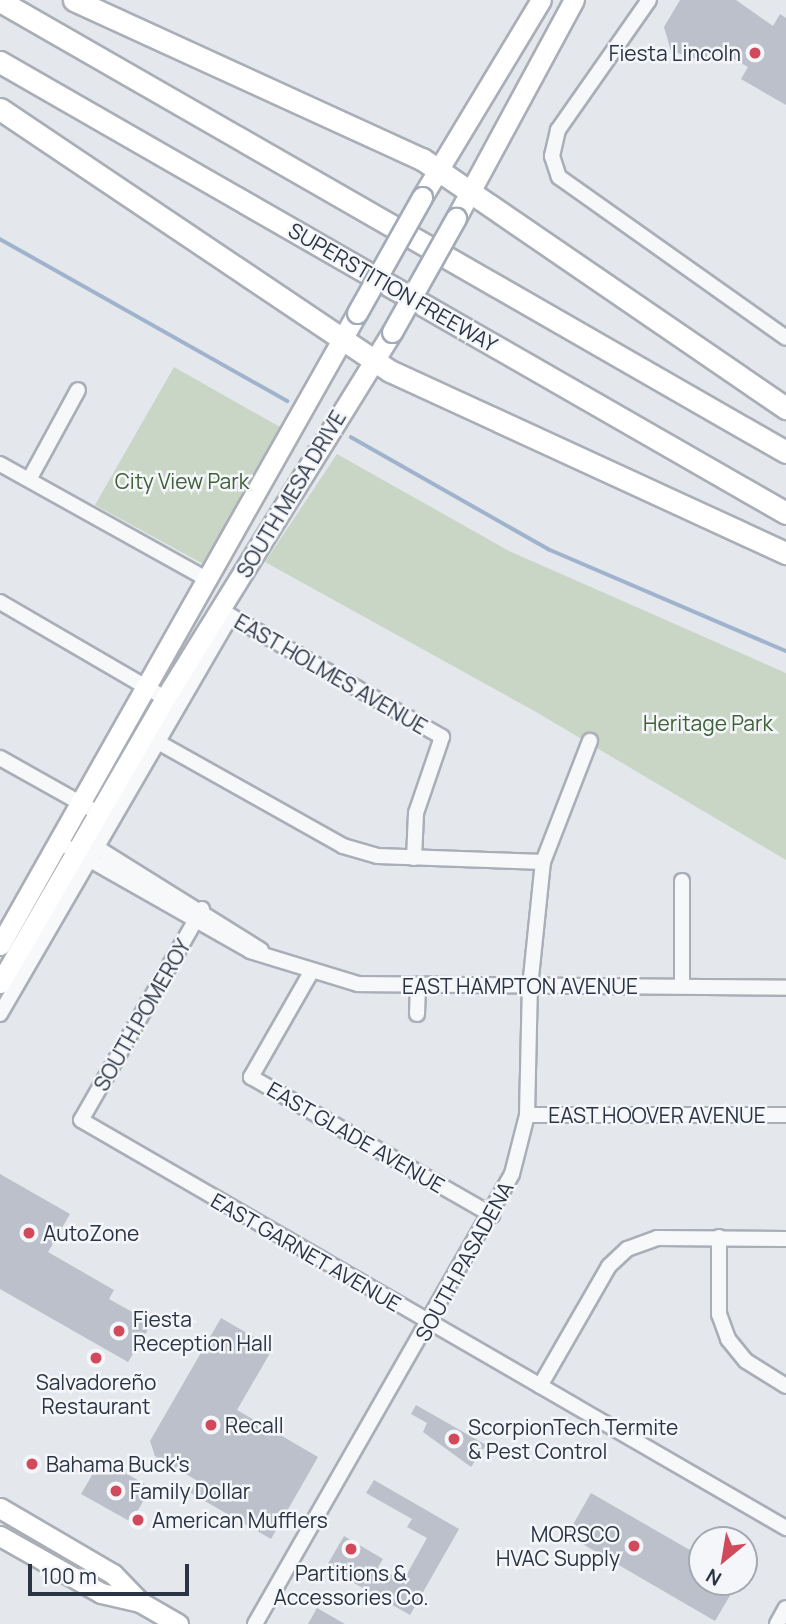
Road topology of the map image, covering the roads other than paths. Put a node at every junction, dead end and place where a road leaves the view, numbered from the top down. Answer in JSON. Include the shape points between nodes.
{"nodes":[{"id":1,"x":74,"y":0,"type":"edge"},
{"id":2,"x":541,"y":0,"type":"edge"},
{"id":3,"x":574,"y":0,"type":"edge"},
{"id":4,"x":649,"y":0,"type":"edge"},
{"id":5,"x":0,"y":1,"type":"edge"},
{"id":6,"x":0,"y":62,"type":"edge"},
{"id":7,"x":0,"y":109,"type":"edge"},
{"id":8,"x":437,"y":169,"type":"junction"},
{"id":9,"x":470,"y":191,"type":"junction"},
{"id":10,"x":786,"y":338,"type":"edge"},
{"id":11,"x":339,"y":341,"type":"junction"},
{"id":12,"x":375,"y":362,"type":"junction"},
{"id":13,"x":78,"y":390,"type":"dead end"},
{"id":14,"x":786,"y":408,"type":"edge"},
{"id":15,"x":786,"y":452,"type":"edge"},
{"id":16,"x":0,"y":464,"type":"edge"},
{"id":17,"x":30,"y":478,"type":"junction"},
{"id":18,"x":786,"y":513,"type":"edge"},
{"id":19,"x":786,"y":553,"type":"edge"},
{"id":20,"x":208,"y":580,"type":"junction"},
{"id":21,"x":0,"y":602,"type":"edge"},
{"id":22,"x":226,"y":613,"type":"junction"},
{"id":23,"x":148,"y":687,"type":"junction"},
{"id":24,"x":165,"y":698,"type":"junction"},
{"id":25,"x":156,"y":741,"type":"junction"},
{"id":26,"x":590,"y":741,"type":"dead end"},
{"id":27,"x":0,"y":758,"type":"edge"},
{"id":28,"x":90,"y":808,"type":"junction"},
{"id":29,"x":78,"y":845,"type":"junction"},
{"id":30,"x":414,"y":859,"type":"junction"},
{"id":31,"x":543,"y":862,"type":"junction"},
{"id":32,"x":682,"y":881,"type":"dead end"},
{"id":33,"x":199,"y":914,"type":"junction"},
{"id":34,"x":14,"y":923,"type":"edge"},
{"id":35,"x":0,"y":945,"type":"edge"},
{"id":36,"x":310,"y":974,"type":"junction"},
{"id":37,"x":0,"y":983,"type":"edge"},
{"id":38,"x":682,"y":986,"type":"junction"},
{"id":39,"x":418,"y":987,"type":"junction"},
{"id":40,"x":530,"y":987,"type":"junction"},
{"id":41,"x":786,"y":988,"type":"edge"},
{"id":42,"x":417,"y":1013,"type":"dead end"},
{"id":43,"x":0,"y":1014,"type":"edge"},
{"id":44,"x":527,"y":1115,"type":"junction"},
{"id":45,"x":786,"y":1115,"type":"edge"},
{"id":46,"x":81,"y":1120,"type":"joint"},
{"id":47,"x":492,"y":1215,"type":"junction"},
{"id":48,"x":719,"y":1237,"type":"junction"},
{"id":49,"x":786,"y":1239,"type":"edge"},
{"id":50,"x":428,"y":1323,"type":"junction"},
{"id":51,"x":540,"y":1386,"type":"junction"},
{"id":52,"x":786,"y":1386,"type":"edge"},
{"id":53,"x":0,"y":1508,"type":"edge"},
{"id":54,"x":0,"y":1521,"type":"edge"},
{"id":55,"x":786,"y":1528,"type":"edge"},
{"id":56,"x":0,"y":1536,"type":"edge"},
{"id":57,"x":64,"y":1545,"type":"junction"},
{"id":58,"x":140,"y":1602,"type":"junction"},
{"id":59,"x":786,"y":1608,"type":"edge"},
{"id":60,"x":178,"y":1624,"type":"edge"},
{"id":61,"x":255,"y":1624,"type":"edge"},
{"id":62,"x":777,"y":1624,"type":"edge"}],
"edges":[{"from":1,"to":8,"type":"highway"},
{"from":2,"to":8,"type":"main road","name":"SOUTH MESA DRIVE"},
{"from":3,"to":9,"type":"main road","name":"SOUTH MESA DRIVE"},
{"from":4,"to":10,"type":"street","via":[[558,130],[552,156],[559,177]]},
{"from":5,"to":15,"type":"highway"},
{"from":6,"to":18,"type":"highway","name":"SUPERSTITION FREEWAY"},
{"from":7,"to":11,"type":"highway"},
{"from":8,"to":9,"type":"highway"},
{"from":8,"to":11,"type":"main road","name":"SOUTH MESA DRIVE","bridge":true},
{"from":9,"to":12,"type":"main road","name":"SOUTH MESA DRIVE","bridge":true},
{"from":9,"to":14,"type":"highway"},
{"from":11,"to":12,"type":"highway"},
{"from":11,"to":20,"type":"main road","name":"SOUTH MESA DRIVE"},
{"from":12,"to":19,"type":"highway"},
{"from":12,"to":22,"type":"main road","name":"SOUTH MESA DRIVE"},
{"from":13,"to":17,"type":"street"},
{"from":16,"to":17,"type":"street"},
{"from":17,"to":20,"type":"street"},
{"from":20,"to":23,"type":"main road","name":"SOUTH MESA DRIVE"},
{"from":21,"to":23,"type":"street"},
{"from":22,"to":24,"type":"main road","name":"SOUTH MESA DRIVE"},
{"from":22,"to":25,"type":"street","name":"SOUTH MESA DRIVE"},
{"from":22,"to":30,"type":"street","name":"EAST HOLMES AVENUE","via":[[442,737],[416,813]]},
{"from":23,"to":24,"type":"street"},
{"from":23,"to":28,"type":"main road","name":"SOUTH MESA DRIVE"},
{"from":24,"to":28,"type":"main road","name":"SOUTH MESA DRIVE"},
{"from":25,"to":29,"type":"street","name":"SOUTH MESA DRIVE"},
{"from":25,"to":30,"type":"street","via":[[322,838],[378,856]]},
{"from":26,"to":31,"type":"street","name":"SOUTH PASADENA"},
{"from":27,"to":28,"type":"street"},
{"from":28,"to":29,"type":"main road","name":"SOUTH MESA DRIVE"},
{"from":29,"to":33,"type":"street","name":"EAST HAMPTON AVENUE"},
{"from":29,"to":34,"type":"main road","name":"SOUTH MESA DRIVE"},
{"from":29,"to":43,"type":"street","name":"SOUTH MESA DRIVE"},
{"from":30,"to":31,"type":"street"},
{"from":31,"to":40,"type":"street","name":"SOUTH PASADENA"},
{"from":32,"to":38,"type":"street"},
{"from":33,"to":36,"type":"street","name":"EAST HAMPTON AVENUE","via":[[250,951],[261,950]]},
{"from":33,"to":46,"type":"street","name":"SOUTH POMEROY"},
{"from":34,"to":35,"type":"main road","name":"SOUTH MESA DRIVE"},
{"from":34,"to":37,"type":"main road","name":"SOUTH MESA DRIVE"},
{"from":36,"to":39,"type":"street","name":"EAST HAMPTON AVENUE"},
{"from":36,"to":47,"type":"street","name":"EAST GLADE AVENUE","via":[[251,1077]]},
{"from":38,"to":40,"type":"street","name":"EAST HAMPTON AVENUE"},
{"from":38,"to":41,"type":"street","name":"EAST HAMPTON AVENUE"},
{"from":39,"to":40,"type":"street","name":"EAST HAMPTON AVENUE"},
{"from":39,"to":42,"type":"street"},
{"from":40,"to":44,"type":"street","name":"SOUTH PASADENA"},
{"from":44,"to":45,"type":"street","name":"EAST HOOVER AVENUE"},
{"from":44,"to":47,"type":"street","name":"SOUTH PASADENA","via":[[512,1174]]},
{"from":46,"to":50,"type":"street","name":"EAST GARNET AVENUE"},
{"from":47,"to":50,"type":"street","name":"SOUTH PASADENA"},
{"from":48,"to":49,"type":"street"},
{"from":48,"to":51,"type":"street","via":[[657,1238],[619,1255]]},
{"from":48,"to":52,"type":"street","via":[[719,1314],[728,1339],[746,1361]]},
{"from":50,"to":51,"type":"street","name":"EAST GARNET AVENUE"},
{"from":50,"to":61,"type":"street","name":"SOUTH PASADENA"},
{"from":51,"to":55,"type":"street","name":"EAST GARNET AVENUE"},
{"from":53,"to":57,"type":"main road"},
{"from":54,"to":57,"type":"main road","via":[[48,1545]]},
{"from":56,"to":58,"type":"main road","via":[[101,1593]]},
{"from":57,"to":58,"type":"main road","via":[[113,1574]]},
{"from":58,"to":60,"type":"main road"},
{"from":59,"to":62,"type":"street"}]}
